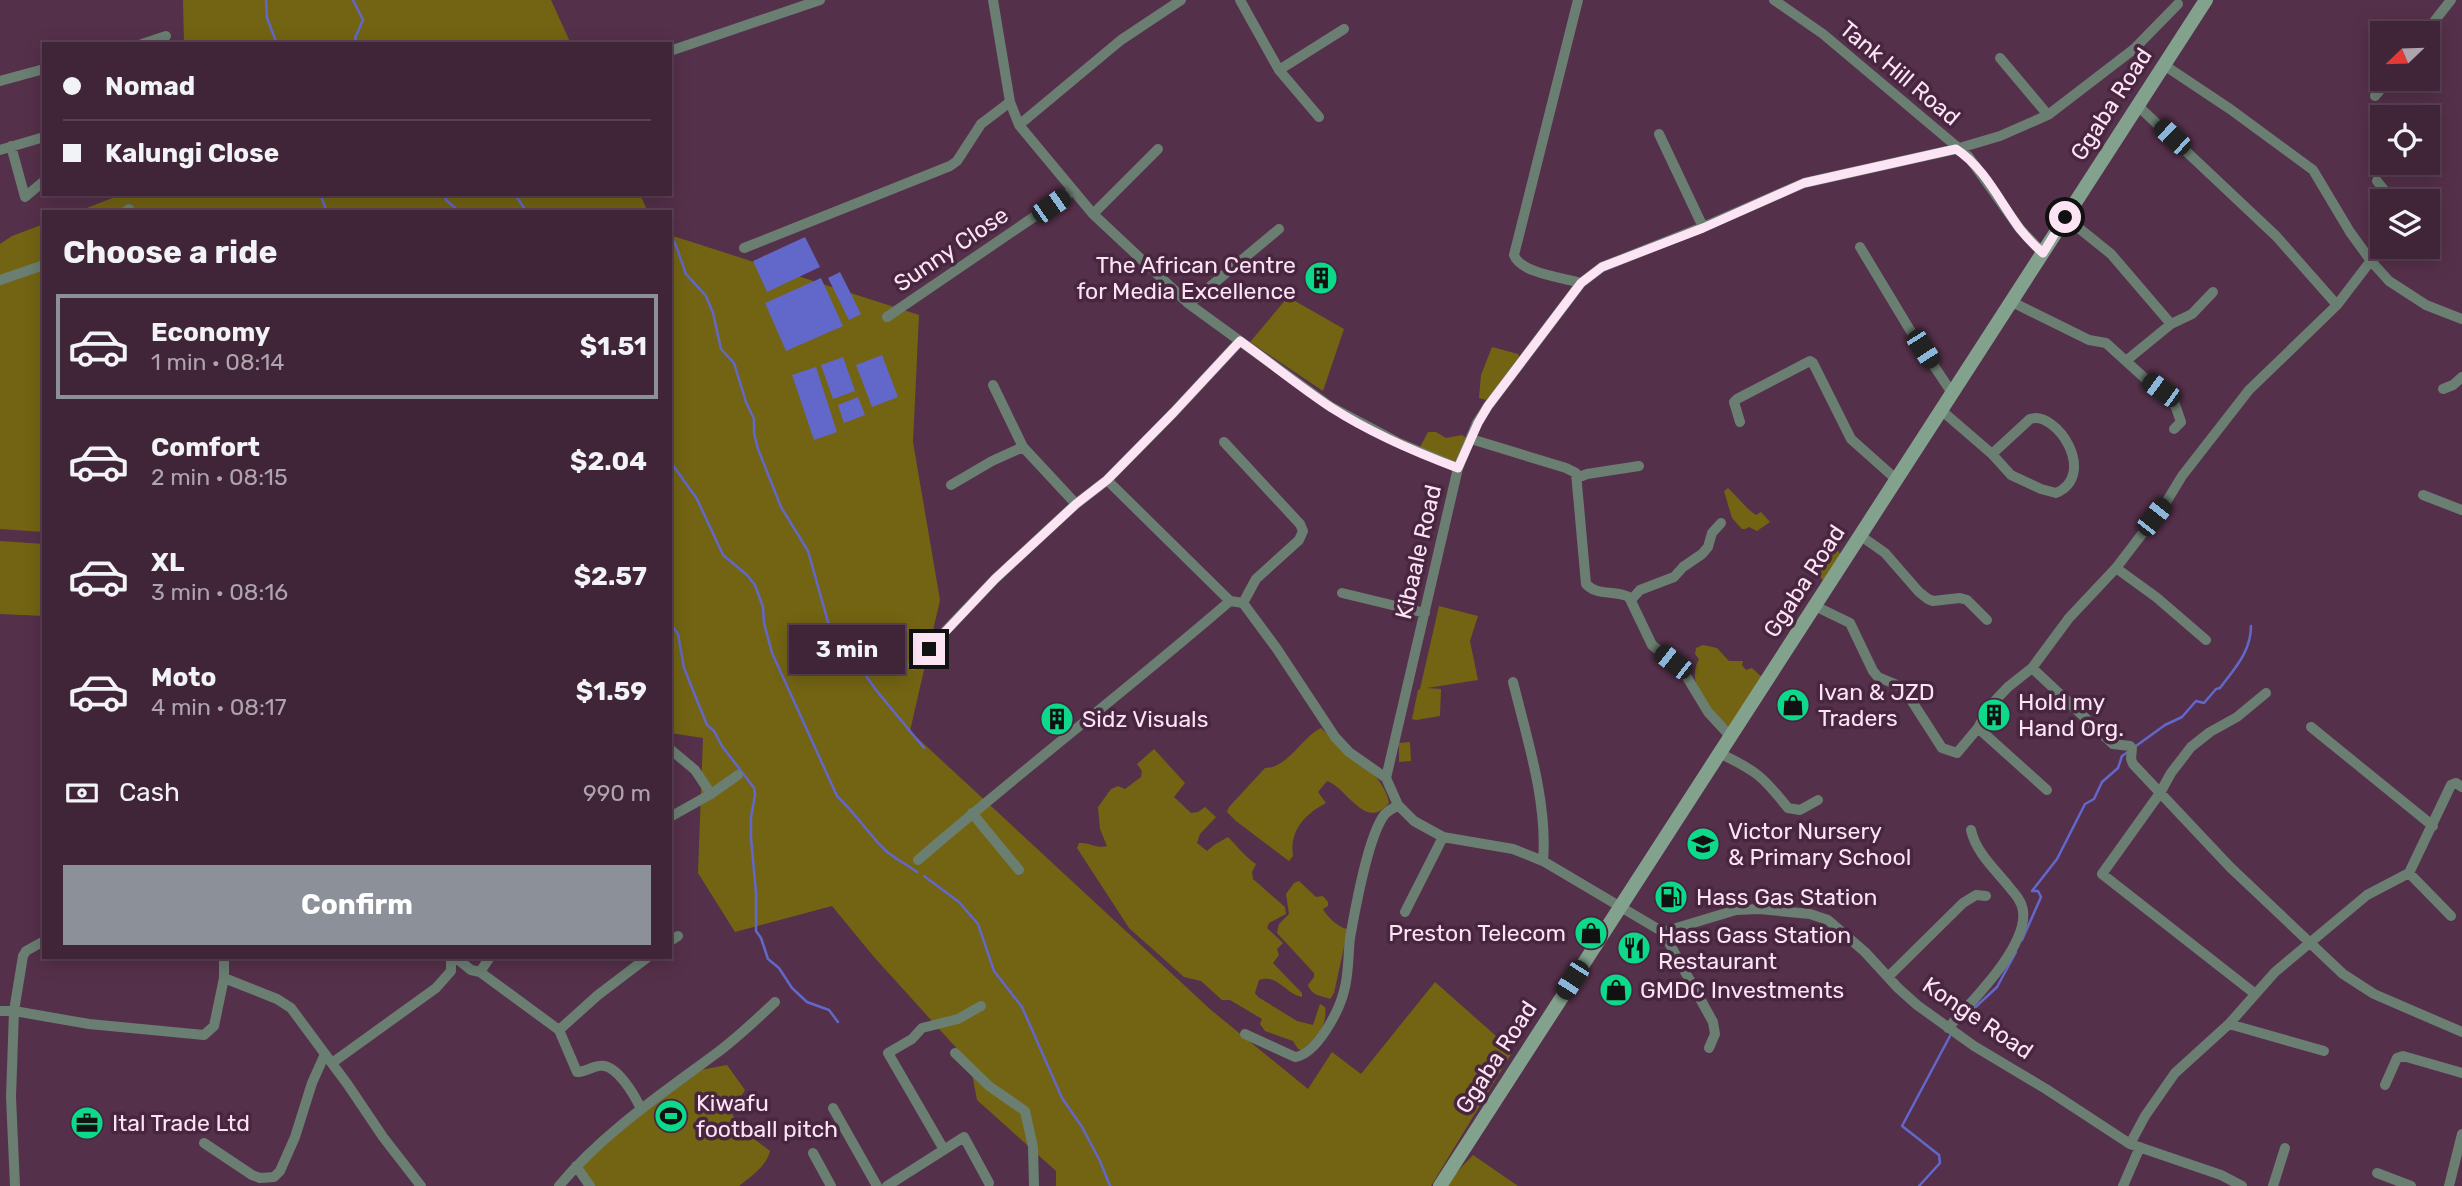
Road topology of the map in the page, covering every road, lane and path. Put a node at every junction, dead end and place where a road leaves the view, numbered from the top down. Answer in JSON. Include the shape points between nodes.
{"nodes":[{"id":1,"x":820,"y":0,"type":"edge"},
{"id":2,"x":993,"y":0,"type":"edge"},
{"id":3,"x":1181,"y":0,"type":"edge"},
{"id":4,"x":1240,"y":0,"type":"edge"},
{"id":5,"x":1578,"y":0,"type":"edge"},
{"id":6,"x":1774,"y":0,"type":"edge"},
{"id":7,"x":2206,"y":0,"type":"edge"},
{"id":8,"x":2451,"y":0,"type":"edge"},
{"id":9,"x":2177,"y":2,"type":"edge"},
{"id":10,"x":2193,"y":21,"type":"junction"},
{"id":11,"x":2434,"y":21,"type":"edge"},
{"id":12,"x":1344,"y":29,"type":"dead end"},
{"id":13,"x":166,"y":36,"type":"dead end"},
{"id":14,"x":148,"y":42,"type":"edge"},
{"id":15,"x":672,"y":50,"type":"edge"},
{"id":16,"x":2000,"y":58,"type":"dead end"},
{"id":17,"x":2164,"y":65,"type":"junction"},
{"id":18,"x":42,"y":70,"type":"edge"},
{"id":19,"x":1279,"y":70,"type":"junction"},
{"id":20,"x":0,"y":81,"type":"edge"},
{"id":21,"x":2379,"y":91,"type":"edge"},
{"id":22,"x":2375,"y":96,"type":"dead end"},
{"id":23,"x":1010,"y":102,"type":"junction"},
{"id":24,"x":2137,"y":105,"type":"junction"},
{"id":25,"x":2048,"y":115,"type":"junction"},
{"id":26,"x":1319,"y":117,"type":"dead end"},
{"id":27,"x":1019,"y":125,"type":"junction"},
{"id":28,"x":1659,"y":134,"type":"dead end"},
{"id":29,"x":42,"y":138,"type":"edge"},
{"id":30,"x":5,"y":148,"type":"edge"},
{"id":31,"x":1158,"y":149,"type":"dead end"},
{"id":32,"x":1956,"y":149,"type":"junction"},
{"id":33,"x":2377,"y":181,"type":"dead end"},
{"id":34,"x":42,"y":183,"type":"edge"},
{"id":35,"x":2383,"y":189,"type":"edge"},
{"id":36,"x":1072,"y":191,"type":"junction"},
{"id":37,"x":1093,"y":214,"type":"junction"},
{"id":38,"x":2065,"y":217,"type":"junction"},
{"id":39,"x":1703,"y":228,"type":"junction"},
{"id":40,"x":1279,"y":229,"type":"dead end"},
{"id":41,"x":1860,"y":247,"type":"dead end"},
{"id":42,"x":744,"y":248,"type":"dead end"},
{"id":43,"x":2043,"y":253,"type":"junction"},
{"id":44,"x":2371,"y":261,"type":"junction"},
{"id":45,"x":42,"y":266,"type":"edge"},
{"id":46,"x":0,"y":280,"type":"edge"},
{"id":47,"x":1581,"y":283,"type":"junction"},
{"id":48,"x":2213,"y":292,"type":"dead end"},
{"id":49,"x":2012,"y":302,"type":"junction"},
{"id":50,"x":1189,"y":304,"type":"junction"},
{"id":51,"x":2337,"y":305,"type":"junction"},
{"id":52,"x":887,"y":317,"type":"dead end"},
{"id":53,"x":2462,"y":319,"type":"edge"},
{"id":54,"x":2171,"y":324,"type":"junction"},
{"id":55,"x":1240,"y":341,"type":"junction"},
{"id":56,"x":2127,"y":360,"type":"junction"},
{"id":57,"x":2462,"y":377,"type":"edge"},
{"id":58,"x":993,"y":385,"type":"dead end"},
{"id":59,"x":2444,"y":389,"type":"dead end"},
{"id":60,"x":1952,"y":393,"type":"junction"},
{"id":61,"x":1941,"y":410,"type":"junction"},
{"id":62,"x":1740,"y":422,"type":"dead end"},
{"id":63,"x":2174,"y":429,"type":"dead end"},
{"id":64,"x":1471,"y":439,"type":"junction"},
{"id":65,"x":1224,"y":442,"type":"dead end"},
{"id":66,"x":1023,"y":447,"type":"junction"},
{"id":67,"x":1992,"y":454,"type":"junction"},
{"id":68,"x":1640,"y":466,"type":"dead end"},
{"id":69,"x":1458,"y":468,"type":"junction"},
{"id":70,"x":1577,"y":478,"type":"junction"},
{"id":71,"x":1107,"y":480,"type":"junction"},
{"id":72,"x":1897,"y":480,"type":"junction"},
{"id":73,"x":951,"y":485,"type":"dead end"},
{"id":74,"x":2423,"y":495,"type":"dead end"},
{"id":75,"x":1076,"y":504,"type":"junction"},
{"id":76,"x":2462,"y":510,"type":"edge"},
{"id":77,"x":1721,"y":523,"type":"dead end"},
{"id":78,"x":1861,"y":536,"type":"junction"},
{"id":79,"x":2116,"y":568,"type":"junction"},
{"id":80,"x":1342,"y":593,"type":"dead end"},
{"id":81,"x":1627,"y":597,"type":"junction"},
{"id":82,"x":1230,"y":601,"type":"junction"},
{"id":83,"x":1243,"y":603,"type":"junction"},
{"id":84,"x":1815,"y":607,"type":"junction"},
{"id":85,"x":1426,"y":613,"type":"junction"},
{"id":86,"x":1987,"y":620,"type":"dead end"},
{"id":87,"x":2206,"y":640,"type":"dead end"},
{"id":88,"x":913,"y":665,"type":"dead end"},
{"id":89,"x":2032,"y":668,"type":"junction"},
{"id":90,"x":1513,"y":682,"type":"dead end"},
{"id":91,"x":2266,"y":692,"type":"dead end"},
{"id":92,"x":2311,"y":727,"type":"dead end"},
{"id":93,"x":1978,"y":729,"type":"junction"},
{"id":94,"x":1731,"y":737,"type":"junction"},
{"id":95,"x":672,"y":751,"type":"edge"},
{"id":96,"x":1721,"y":754,"type":"junction"},
{"id":97,"x":738,"y":775,"type":"dead end"},
{"id":98,"x":1386,"y":778,"type":"junction"},
{"id":99,"x":2462,"y":787,"type":"edge"},
{"id":100,"x":2047,"y":790,"type":"dead end"},
{"id":101,"x":2160,"y":793,"type":"junction"},
{"id":102,"x":711,"y":794,"type":"junction"},
{"id":103,"x":1818,"y":800,"type":"dead end"},
{"id":104,"x":1398,"y":805,"type":"junction"},
{"id":105,"x":972,"y":813,"type":"junction"},
{"id":106,"x":672,"y":816,"type":"edge"},
{"id":107,"x":2433,"y":826,"type":"junction"},
{"id":108,"x":1971,"y":830,"type":"dead end"},
{"id":109,"x":1443,"y":837,"type":"junction"},
{"id":110,"x":918,"y":860,"type":"dead end"},
{"id":111,"x":1544,"y":861,"type":"junction"},
{"id":112,"x":1019,"y":870,"type":"dead end"},
{"id":113,"x":2409,"y":873,"type":"junction"},
{"id":114,"x":1986,"y":896,"type":"dead end"},
{"id":115,"x":1619,"y":907,"type":"junction"},
{"id":116,"x":1405,"y":912,"type":"dead end"},
{"id":117,"x":2451,"y":916,"type":"dead end"},
{"id":118,"x":1663,"y":932,"type":"junction"},
{"id":119,"x":42,"y":942,"type":"edge"},
{"id":120,"x":2307,"y":943,"type":"junction"},
{"id":121,"x":224,"y":959,"type":"edge"},
{"id":122,"x":453,"y":959,"type":"edge"},
{"id":123,"x":456,"y":959,"type":"edge"},
{"id":124,"x":489,"y":959,"type":"edge"},
{"id":125,"x":645,"y":959,"type":"edge"},
{"id":126,"x":480,"y":972,"type":"junction"},
{"id":127,"x":1888,"y":977,"type":"junction"},
{"id":128,"x":224,"y":978,"type":"junction"},
{"id":129,"x":2254,"y":993,"type":"junction"},
{"id":130,"x":775,"y":1002,"type":"dead end"},
{"id":131,"x":981,"y":1006,"type":"dead end"},
{"id":132,"x":0,"y":1011,"type":"edge"},
{"id":133,"x":14,"y":1011,"type":"junction"},
{"id":134,"x":2229,"y":1024,"type":"junction"},
{"id":135,"x":1948,"y":1028,"type":"junction"},
{"id":136,"x":559,"y":1030,"type":"junction"},
{"id":137,"x":2462,"y":1032,"type":"edge"},
{"id":138,"x":1245,"y":1034,"type":"dead end"},
{"id":139,"x":1709,"y":1048,"type":"dead end"},
{"id":140,"x":2324,"y":1051,"type":"dead end"},
{"id":141,"x":955,"y":1053,"type":"dead end"},
{"id":142,"x":328,"y":1058,"type":"junction"},
{"id":143,"x":2462,"y":1073,"type":"edge"},
{"id":144,"x":2385,"y":1085,"type":"dead end"},
{"id":145,"x":833,"y":1108,"type":"dead end"},
{"id":146,"x":641,"y":1109,"type":"junction"},
{"id":147,"x":2462,"y":1134,"type":"edge"},
{"id":148,"x":204,"y":1143,"type":"dead end"},
{"id":149,"x":2135,"y":1146,"type":"junction"},
{"id":150,"x":943,"y":1148,"type":"junction"},
{"id":151,"x":2285,"y":1148,"type":"dead end"},
{"id":152,"x":813,"y":1153,"type":"dead end"},
{"id":153,"x":576,"y":1166,"type":"junction"},
{"id":154,"x":2377,"y":1173,"type":"dead end"},
{"id":155,"x":989,"y":1184,"type":"dead end"},
{"id":156,"x":15,"y":1186,"type":"edge"},
{"id":157,"x":421,"y":1186,"type":"edge"},
{"id":158,"x":559,"y":1186,"type":"edge"},
{"id":159,"x":590,"y":1186,"type":"edge"},
{"id":160,"x":831,"y":1186,"type":"edge"},
{"id":161,"x":877,"y":1186,"type":"edge"},
{"id":162,"x":887,"y":1186,"type":"edge"},
{"id":163,"x":1034,"y":1186,"type":"edge"},
{"id":164,"x":1440,"y":1186,"type":"edge"},
{"id":165,"x":2123,"y":1186,"type":"edge"},
{"id":166,"x":2242,"y":1186,"type":"edge"},
{"id":167,"x":2273,"y":1186,"type":"edge"},
{"id":168,"x":2411,"y":1186,"type":"edge"},
{"id":169,"x":2449,"y":1186,"type":"edge"}],
"edges":[{"from":1,"to":15,"type":"street"},
{"from":2,"to":23,"type":"street"},
{"from":3,"to":27,"type":"street","via":[[1121,40]]},
{"from":4,"to":19,"type":"street"},
{"from":5,"to":47,"type":"street","via":[[1514,255],[1528,269]]},
{"from":6,"to":32,"type":"street","name":"Tank Hill Road","via":[[1823,34]]},
{"from":7,"to":10,"type":"main road","name":"Ggaba Road"},
{"from":8,"to":11,"type":"street"},
{"from":9,"to":10,"type":"street"},
{"from":9,"to":25,"type":"street","name":"Kibaale Road","via":[[2134,49]]},
{"from":10,"to":17,"type":"main road","name":"Ggaba Road"},
{"from":12,"to":19,"type":"street"},
{"from":13,"to":14,"type":"street"},
{"from":16,"to":25,"type":"street"},
{"from":17,"to":24,"type":"main road","name":"Ggaba Road"},
{"from":17,"to":44,"type":"street","via":[[2313,170]]},
{"from":18,"to":20,"type":"street"},
{"from":19,"to":26,"type":"street"},
{"from":21,"to":22,"type":"street"},
{"from":23,"to":27,"type":"street"},
{"from":23,"to":42,"type":"street","via":[[981,124],[950,166]]},
{"from":24,"to":38,"type":"main road","name":"Ggaba Road"},
{"from":24,"to":51,"type":"street","via":[[2241,201]]},
{"from":25,"to":32,"type":"street","name":"Kibaale Road"},
{"from":27,"to":36,"type":"street"},
{"from":28,"to":39,"type":"street"},
{"from":29,"to":30,"type":"street"},
{"from":30,"to":34,"type":"street","via":[[25,197]]},
{"from":31,"to":37,"type":"street"},
{"from":32,"to":39,"type":"street","name":"Kibaale Road","via":[[1804,183]]},
{"from":32,"to":43,"type":"street","name":"Tank Hill Road","via":[[1979,169],[2020,229]]},
{"from":33,"to":35,"type":"street"},
{"from":36,"to":37,"type":"street"},
{"from":36,"to":52,"type":"street","name":"Sunny Close"},
{"from":37,"to":50,"type":"street"},
{"from":38,"to":43,"type":"main road","name":"Ggaba Road"},
{"from":38,"to":54,"type":"street","via":[[2111,254]]},
{"from":39,"to":47,"type":"street","name":"Kibaale Road","via":[[1602,267]]},
{"from":40,"to":50,"type":"street"},
{"from":41,"to":60,"type":"street"},
{"from":43,"to":49,"type":"main road","name":"Ggaba Road"},
{"from":44,"to":51,"type":"street"},
{"from":44,"to":53,"type":"street","via":[[2407,294]]},
{"from":45,"to":46,"type":"street"},
{"from":47,"to":64,"type":"street","name":"Kibaale Road","via":[[1488,406]]},
{"from":48,"to":54,"type":"street","via":[[2192,314]]},
{"from":49,"to":56,"type":"street","via":[[2089,340],[2106,343]]},
{"from":49,"to":60,"type":"main road","name":"Ggaba Road"},
{"from":50,"to":55,"type":"street"},
{"from":51,"to":79,"type":"street","via":[[2249,390]]},
{"from":54,"to":56,"type":"street"},
{"from":55,"to":69,"type":"street","via":[[1359,424]]},
{"from":55,"to":71,"type":"street"},
{"from":56,"to":63,"type":"street","via":[[2173,399],[2181,422]]},
{"from":57,"to":59,"type":"street"},
{"from":58,"to":66,"type":"street"},
{"from":60,"to":61,"type":"main road","name":"Ggaba Road"},
{"from":61,"to":67,"type":"street"},
{"from":61,"to":72,"type":"main road","name":"Ggaba Road"},
{"from":62,"to":72,"type":"street","via":[[1734,407],[1737,399],[1810,361],[1851,439]]},
{"from":64,"to":69,"type":"street","name":"Kibaale Road"},
{"from":64,"to":70,"type":"street","via":[[1574,471]]},
{"from":65,"to":83,"type":"street","via":[[1303,531],[1299,540],[1255,579]]},
{"from":66,"to":73,"type":"street"},
{"from":66,"to":75,"type":"street"},
{"from":67,"to":67,"type":"street","via":[[2038,417],[2066,441],[2075,470],[2062,490],[2048,491],[2011,475]]},
{"from":68,"to":70,"type":"street"},
{"from":69,"to":85,"type":"street","name":"Kibaale Road"},
{"from":70,"to":81,"type":"street","via":[[1584,581],[1592,590]]},
{"from":71,"to":75,"type":"street"},
{"from":71,"to":82,"type":"street"},
{"from":72,"to":78,"type":"main road","name":"Ggaba Road"},
{"from":74,"to":76,"type":"street"},
{"from":75,"to":88,"type":"street","via":[[995,579]]},
{"from":77,"to":81,"type":"street","via":[[1702,554],[1674,577]]},
{"from":78,"to":84,"type":"main road","name":"Ggaba Road"},
{"from":78,"to":86,"type":"street","via":[[1885,553],[1928,599],[1967,600]]},
{"from":79,"to":87,"type":"street"},
{"from":79,"to":89,"type":"street","via":[[2069,618]]},
{"from":80,"to":85,"type":"street"},
{"from":81,"to":94,"type":"street","via":[[1652,645],[1682,669],[1708,712]]},
{"from":82,"to":83,"type":"street"},
{"from":82,"to":105,"type":"street"},
{"from":83,"to":98,"type":"street","via":[[1335,737]]},
{"from":84,"to":93,"type":"street","via":[[1850,623],[1873,671],[1902,687],[1942,748],[1957,753]]},
{"from":84,"to":94,"type":"main road","name":"Ggaba Road"},
{"from":85,"to":98,"type":"street","name":"Kibaale Road"},
{"from":89,"to":93,"type":"street","via":[[1990,706]]},
{"from":89,"to":101,"type":"street","via":[[2113,744],[2133,748],[2131,762]]},
{"from":90,"to":111,"type":"street","via":[[1540,803]]},
{"from":91,"to":101,"type":"street","via":[[2237,717],[2197,741]]},
{"from":92,"to":107,"type":"street"},
{"from":93,"to":100,"type":"street"},
{"from":94,"to":96,"type":"main road","name":"Ggaba Road"},
{"from":95,"to":102,"type":"street","via":[[695,770]]},
{"from":96,"to":103,"type":"street","via":[[1757,773],[1787,808],[1800,810]]},
{"from":96,"to":115,"type":"main road","name":"Ggaba Road"},
{"from":97,"to":102,"type":"street"},
{"from":98,"to":104,"type":"street"},
{"from":99,"to":107,"type":"street","via":[[2451,785]]},
{"from":101,"to":120,"type":"street"},
{"from":101,"to":129,"type":"street","via":[[2102,874]]},
{"from":102,"to":106,"type":"street"},
{"from":104,"to":109,"type":"street","via":[[1414,821]]},
{"from":104,"to":138,"type":"street","via":[[1384,816],[1366,864],[1344,991],[1321,1038],[1295,1057]]},
{"from":105,"to":110,"type":"street"},
{"from":105,"to":112,"type":"street"},
{"from":107,"to":113,"type":"street"},
{"from":108,"to":135,"type":"street","via":[[1979,850],[2018,897],[2023,919],[2018,938],[1996,975]]},
{"from":109,"to":111,"type":"street","via":[[1513,849]]},
{"from":109,"to":116,"type":"street"},
{"from":111,"to":115,"type":"street"},
{"from":113,"to":117,"type":"street"},
{"from":113,"to":120,"type":"street","via":[[2373,890]]},
{"from":114,"to":127,"type":"street","via":[[1976,895],[1963,903]]},
{"from":115,"to":118,"type":"street"},
{"from":115,"to":164,"type":"main road","name":"Ggaba Road"},
{"from":118,"to":127,"type":"street","name":"Konge Road","via":[[1736,910],[1810,914],[1836,925]]},
{"from":118,"to":139,"type":"street","via":[[1713,1022],[1715,1034]]},
{"from":119,"to":133,"type":"street","via":[[23,956]]},
{"from":120,"to":129,"type":"street"},
{"from":120,"to":137,"type":"street","via":[[2357,985]]},
{"from":121,"to":128,"type":"street"},
{"from":122,"to":142,"type":"street","via":[[451,971],[436,988]]},
{"from":123,"to":126,"type":"street"},
{"from":124,"to":126,"type":"street"},
{"from":125,"to":136,"type":"street"},
{"from":126,"to":136,"type":"street"},
{"from":127,"to":135,"type":"street","name":"Konge Road"},
{"from":128,"to":133,"type":"street","via":[[214,1026],[204,1035]]},
{"from":128,"to":142,"type":"street","via":[[286,1003]]},
{"from":129,"to":134,"type":"street"},
{"from":130,"to":146,"type":"street"},
{"from":131,"to":150,"type":"street","via":[[958,1019],[922,1028],[888,1054]]},
{"from":132,"to":133,"type":"street"},
{"from":133,"to":156,"type":"street"},
{"from":134,"to":140,"type":"street"},
{"from":134,"to":149,"type":"street","via":[[2175,1073],[2145,1116]]},
{"from":135,"to":149,"type":"street","name":"Konge Road"},
{"from":136,"to":146,"type":"street","via":[[575,1070],[583,1072],[600,1065],[610,1068]]},
{"from":141,"to":163,"type":"street","via":[[989,1086],[1026,1111]]},
{"from":142,"to":148,"type":"street","via":[[274,1177],[251,1175]]},
{"from":142,"to":157,"type":"street"},
{"from":143,"to":144,"type":"street","via":[[2403,1056],[2397,1058]]},
{"from":145,"to":161,"type":"street"},
{"from":146,"to":153,"type":"street"},
{"from":147,"to":169,"type":"street"},
{"from":149,"to":165,"type":"street"},
{"from":149,"to":166,"type":"street","name":"Konge Road"},
{"from":150,"to":155,"type":"street","via":[[964,1137]]},
{"from":150,"to":162,"type":"street"},
{"from":151,"to":167,"type":"street"},
{"from":152,"to":160,"type":"street"},
{"from":153,"to":158,"type":"street"},
{"from":153,"to":159,"type":"street"},
{"from":154,"to":168,"type":"street"}]}
